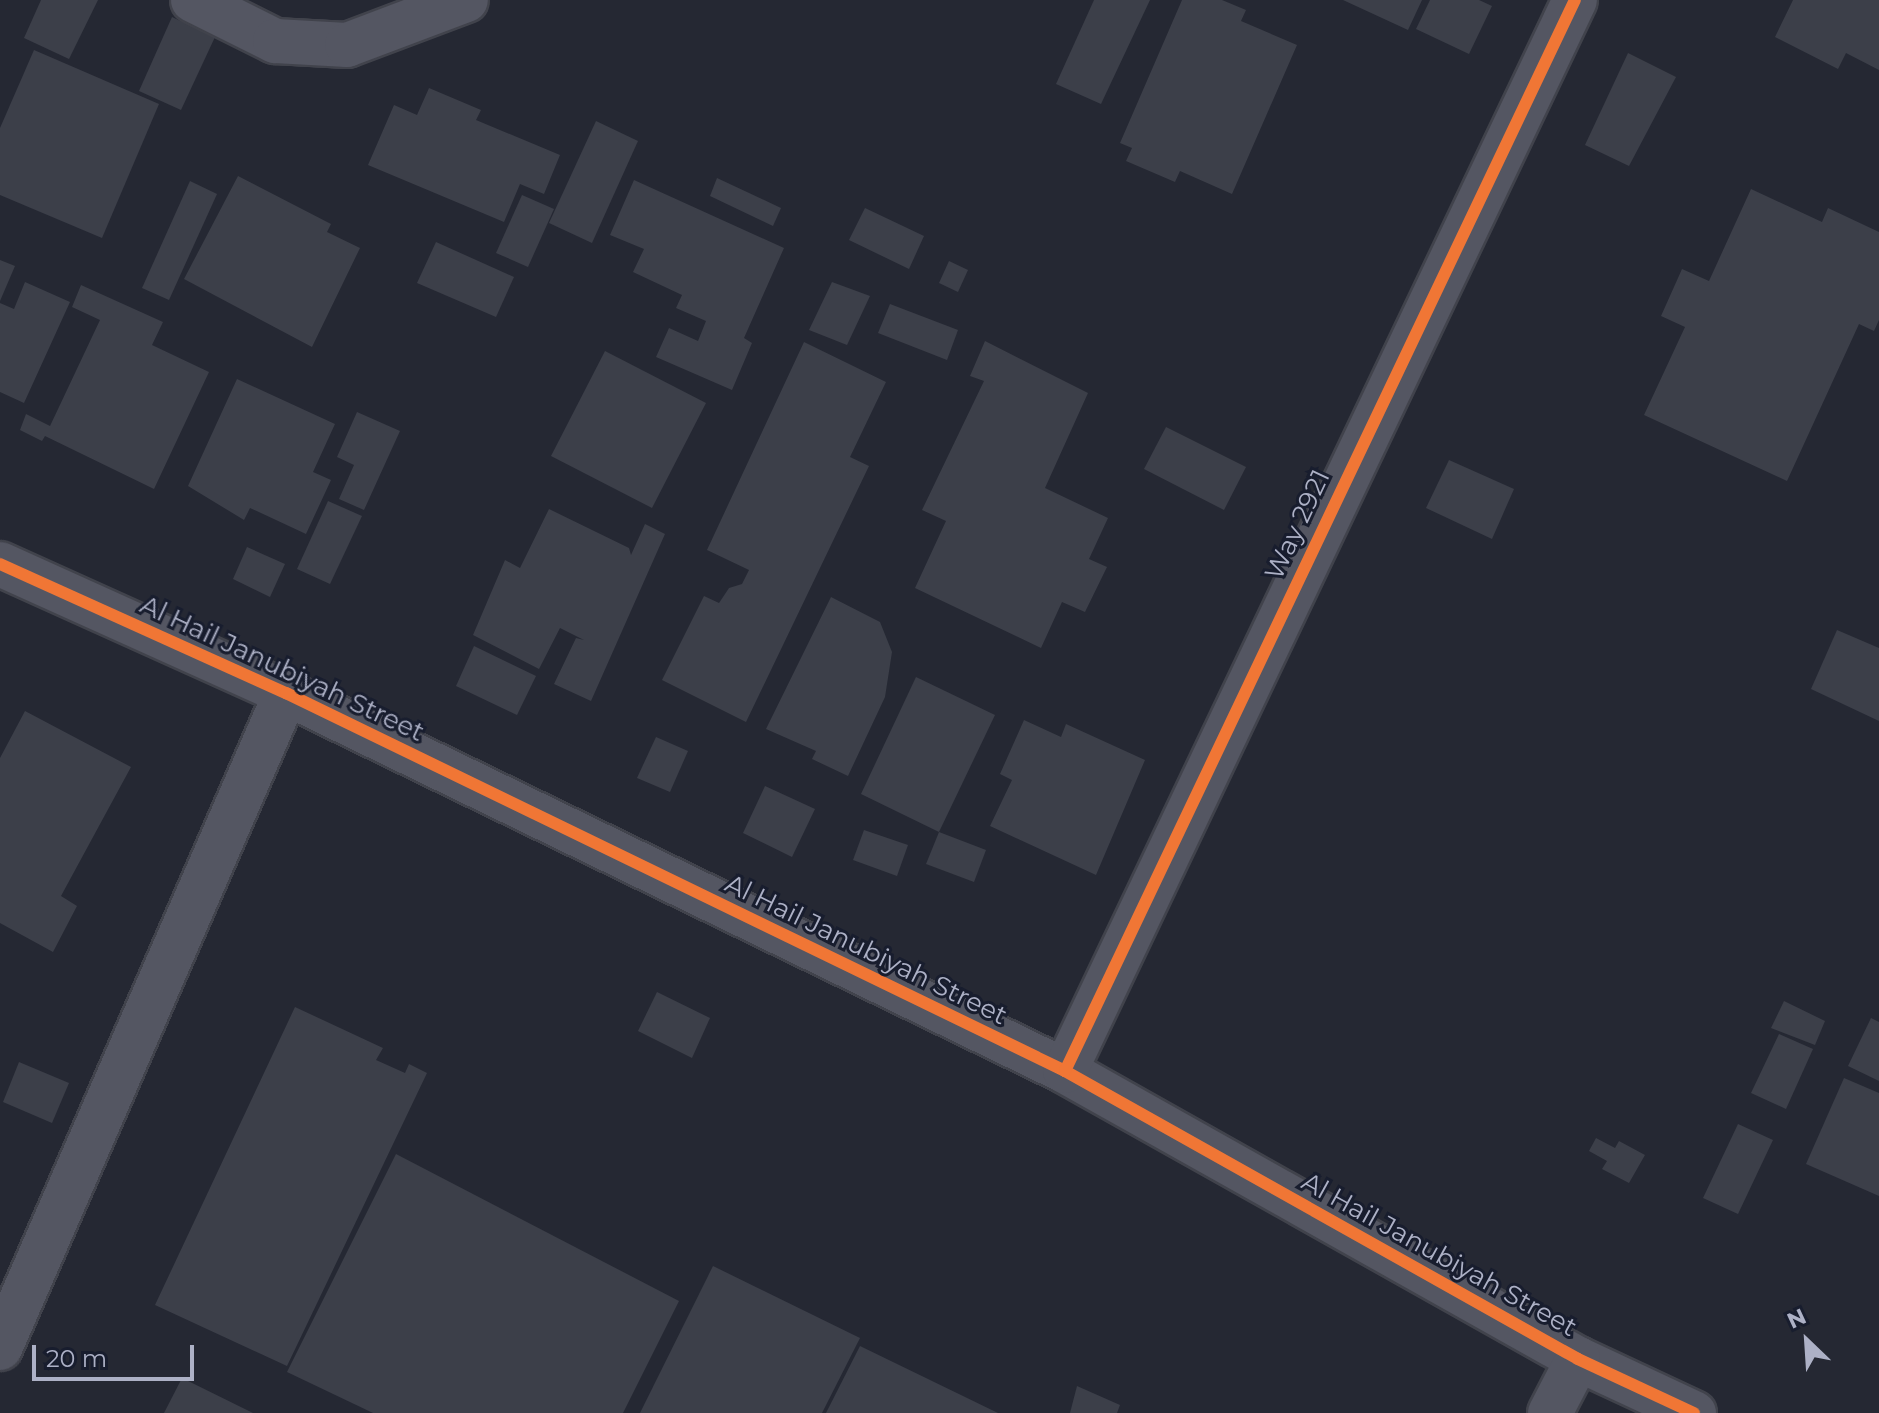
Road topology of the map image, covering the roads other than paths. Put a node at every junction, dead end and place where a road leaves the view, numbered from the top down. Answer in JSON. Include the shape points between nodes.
{"nodes":[{"id":1,"x":193,"y":0,"type":"edge"},
{"id":2,"x":466,"y":0,"type":"edge"},
{"id":3,"x":1575,"y":0,"type":"edge"},
{"id":4,"x":0,"y":564,"type":"edge"},
{"id":5,"x":286,"y":693,"type":"junction"},
{"id":6,"x":1065,"y":1071,"type":"junction"},
{"id":7,"x":0,"y":1348,"type":"edge"},
{"id":8,"x":1578,"y":1359,"type":"junction"},
{"id":9,"x":1550,"y":1413,"type":"edge"},
{"id":10,"x":1694,"y":1413,"type":"edge"}],
"edges":[{"from":1,"to":2,"type":"street","via":[[275,41],[347,45]]},
{"from":3,"to":6,"type":"street","name":"Way 2921"},
{"from":4,"to":5,"type":"street","name":"Al Hail Janubiyah Street"},
{"from":5,"to":6,"type":"street","name":"Al Hail Janubiyah Street"},
{"from":5,"to":7,"type":"street"},
{"from":6,"to":8,"type":"street","name":"Al Hail Janubiyah Street"},
{"from":8,"to":9,"type":"street"},
{"from":8,"to":10,"type":"street","name":"Al Hail Janubiyah Street"}]}
